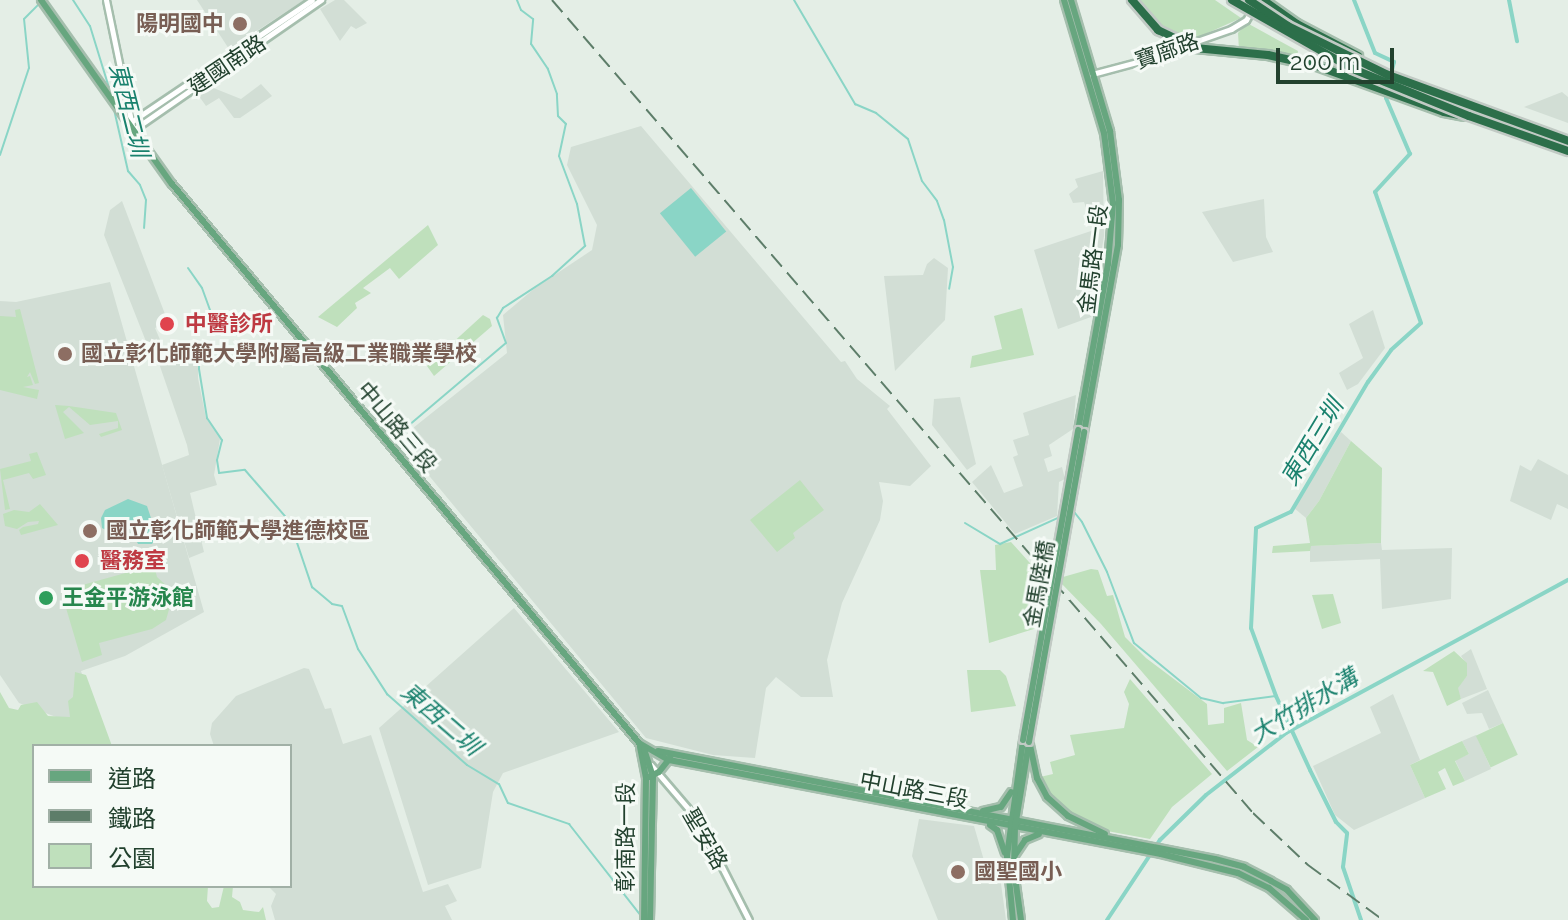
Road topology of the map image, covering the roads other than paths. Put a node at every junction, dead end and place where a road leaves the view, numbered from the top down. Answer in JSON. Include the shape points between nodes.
{"nodes":[{"id":1,"x":106,"y":0,"type":"edge"},
{"id":2,"x":1064,"y":0,"type":"edge"},
{"id":3,"x":1071,"y":0,"type":"edge"},
{"id":4,"x":1132,"y":0,"type":"edge"},
{"id":5,"x":1232,"y":0,"type":"edge"},
{"id":6,"x":1249,"y":0,"type":"edge"},
{"id":7,"x":1260,"y":0,"type":"edge"},
{"id":8,"x":316,"y":1,"type":"edge"},
{"id":9,"x":42,"y":2,"type":"edge"},
{"id":10,"x":1090,"y":73,"type":"junction"},
{"id":11,"x":1388,"y":75,"type":"junction"},
{"id":12,"x":1469,"y":116,"type":"junction"},
{"id":13,"x":131,"y":125,"type":"junction"},
{"id":14,"x":1568,"y":141,"type":"edge"},
{"id":15,"x":1568,"y":151,"type":"edge"},
{"id":16,"x":1081,"y":431,"type":"joint"},
{"id":17,"x":1026,"y":741,"type":"junction"},
{"id":18,"x":639,"y":743,"type":"junction"},
{"id":19,"x":667,"y":757,"type":"junction"},
{"id":20,"x":653,"y":771,"type":"junction"},
{"id":21,"x":1016,"y":782,"type":"junction"},
{"id":22,"x":974,"y":812,"type":"junction"},
{"id":23,"x":980,"y":820,"type":"junction"},
{"id":24,"x":1012,"y":823,"type":"junction"},
{"id":25,"x":1044,"y":833,"type":"junction"},
{"id":26,"x":1108,"y":836,"type":"junction"},
{"id":27,"x":1140,"y":847,"type":"junction"},
{"id":28,"x":1162,"y":851,"type":"junction"},
{"id":29,"x":1010,"y":857,"type":"junction"},
{"id":30,"x":644,"y":920,"type":"edge"},
{"id":31,"x":650,"y":920,"type":"edge"},
{"id":32,"x":749,"y":920,"type":"edge"},
{"id":33,"x":1013,"y":920,"type":"edge"},
{"id":34,"x":1021,"y":920,"type":"edge"},
{"id":35,"x":1306,"y":920,"type":"edge"},
{"id":36,"x":1315,"y":920,"type":"edge"}],
"edges":[{"from":1,"to":13,"type":"street"},
{"from":2,"to":10,"type":"main road","name":"金馬路一段"},
{"from":3,"to":10,"type":"main road","name":"金馬路一段"},
{"from":4,"to":12,"type":"highway","bridge":true,"via":[[1158,30],[1195,48],[1317,66],[1444,112]]},
{"from":5,"to":12,"type":"highway","bridge":true,"via":[[1343,64]]},
{"from":6,"to":11,"type":"highway","bridge":true,"via":[[1288,26]]},
{"from":7,"to":10,"type":"street","name":"寶廍路","via":[[1246,20],[1137,62]]},
{"from":7,"to":11,"type":"highway","bridge":true},
{"from":8,"to":13,"type":"street","name":"建國南路"},
{"from":9,"to":13,"type":"main road","name":"中山路三段"},
{"from":10,"to":16,"type":"main road","name":"金馬路一段","via":[[1113,143],[1120,215]]},
{"from":11,"to":14,"type":"highway","bridge":true},
{"from":12,"to":15,"type":"highway","bridge":true},
{"from":13,"to":18,"type":"main road","name":"中山路三段","via":[[337,385]]},
{"from":16,"to":17,"type":"main road","name":"金馬陸橋","bridge":true},
{"from":17,"to":21,"type":"main road"},
{"from":17,"to":24,"type":"main road"},
{"from":17,"to":26,"type":"main road","via":[[1047,797],[1078,822]]},
{"from":18,"to":19,"type":"main road","name":"中山路三段"},
{"from":18,"to":20,"type":"main road","name":"彰南路一段"},
{"from":18,"to":20,"type":"main road","name":"彰南路一段"},
{"from":19,"to":20,"type":"main road"},
{"from":19,"to":22,"type":"main road","name":"中山路三段"},
{"from":19,"to":23,"type":"main road","name":"中山路三段"},
{"from":20,"to":30,"type":"main road","name":"彰南路一段"},
{"from":20,"to":31,"type":"main road","name":"彰南路一段"},
{"from":20,"to":32,"type":"street","name":"聖安路","via":[[698,820]]},
{"from":21,"to":22,"type":"main road","via":[[1001,807]]},
{"from":21,"to":24,"type":"main road"},
{"from":22,"to":24,"type":"main road","name":"中山路三段"},
{"from":23,"to":24,"type":"main road","name":"中山路三段"},
{"from":23,"to":29,"type":"main road","via":[[997,830]]},
{"from":24,"to":25,"type":"main road","name":"中山路三段"},
{"from":24,"to":26,"type":"main road","name":"中山路三段"},
{"from":24,"to":29,"type":"main road"},
{"from":25,"to":27,"type":"main road","name":"中山路三段"},
{"from":25,"to":29,"type":"main road","via":[[1025,840]]},
{"from":26,"to":27,"type":"main road","name":"中山路三段"},
{"from":27,"to":28,"type":"main road"},
{"from":28,"to":35,"type":"main road","via":[[1251,878]]},
{"from":28,"to":36,"type":"main road","via":[[1256,872],[1287,890]]},
{"from":29,"to":33,"type":"main road"},
{"from":29,"to":34,"type":"main road"}]}
